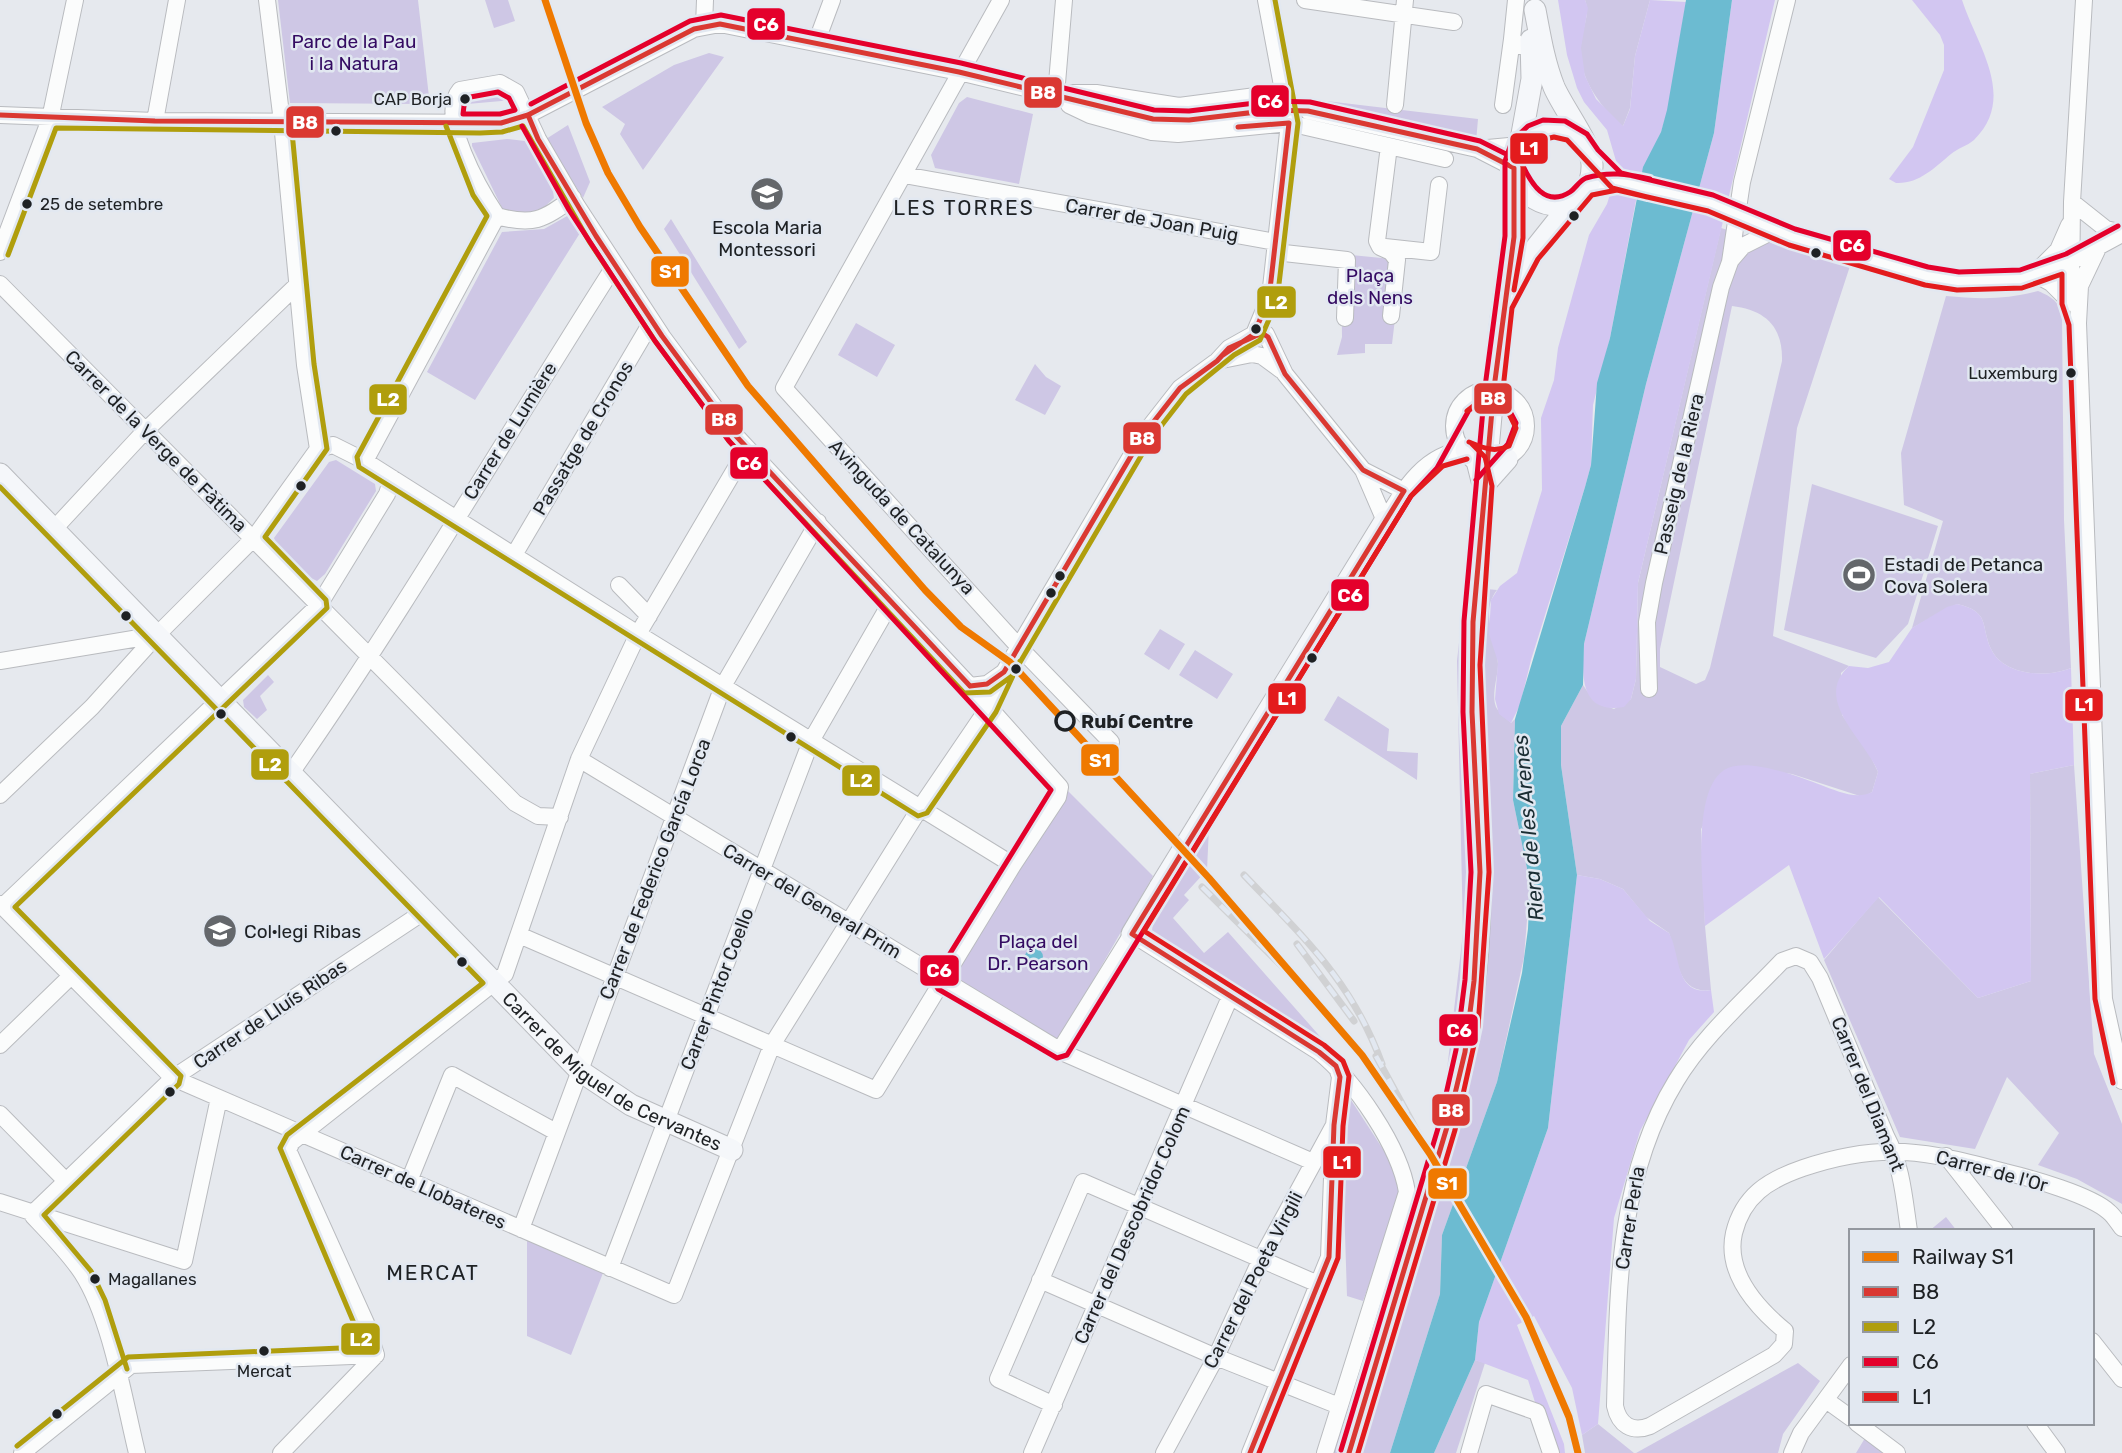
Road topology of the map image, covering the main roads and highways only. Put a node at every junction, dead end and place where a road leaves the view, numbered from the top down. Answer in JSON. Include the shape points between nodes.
{"nodes":[{"id":1,"x":1535,"y":5,"type":"edge"},
{"id":2,"x":1520,"y":145,"type":"junction"},
{"id":3,"x":1586,"y":148,"type":"junction"},
{"id":4,"x":1514,"y":171,"type":"junction"},
{"id":5,"x":1580,"y":193,"type":"junction"},
{"id":6,"x":1504,"y":305,"type":"junction"},
{"id":7,"x":1466,"y":450,"type":"road end"},
{"id":8,"x":0,"y":474,"type":"edge"},
{"id":9,"x":1483,"y":486,"type":"junction"},
{"id":10,"x":1385,"y":521,"type":"road end"},
{"id":11,"x":1132,"y":934,"type":"road end"},
{"id":12,"x":732,"y":1150,"type":"road end"},
{"id":13,"x":1439,"y":1155,"type":"tunnel mouth"},
{"id":14,"x":1430,"y":1186,"type":"tunnel mouth"},
{"id":15,"x":1349,"y":1453,"type":"edge"}],
"edges":[{"from":1,"to":2,"type":"main road","via":[[1532,79]]},
{"from":1,"to":3,"type":"main road","via":[[1549,74]]},
{"from":2,"to":3,"type":"main road","via":[[1533,134],[1554,128],[1572,132]]},
{"from":2,"to":4,"type":"main road"},
{"from":3,"to":5,"type":"main road","via":[[1592,172]]},
{"from":4,"to":5,"type":"main road","via":[[1522,190],[1538,202],[1558,205]]},
{"from":4,"to":6,"type":"main road","via":[[1514,237]]},
{"from":5,"to":6,"type":"main road","via":[[1531,254]]},
{"from":6,"to":9,"type":"main road","via":[[1494,388],[1497,460]]},
{"from":7,"to":9,"type":"main road","via":[[1477,461]]},
{"from":8,"to":12,"type":"main road","name":"Carrer de Miguel de Cervantes","via":[[578,1069],[665,1123]]},
{"from":9,"to":13,"type":"main road","via":[[1471,666],[1480,872],[1478,937],[1465,1052]]},
{"from":10,"to":11,"type":"main road","bridge":true},
{"from":14,"to":15,"type":"main road"}]}
